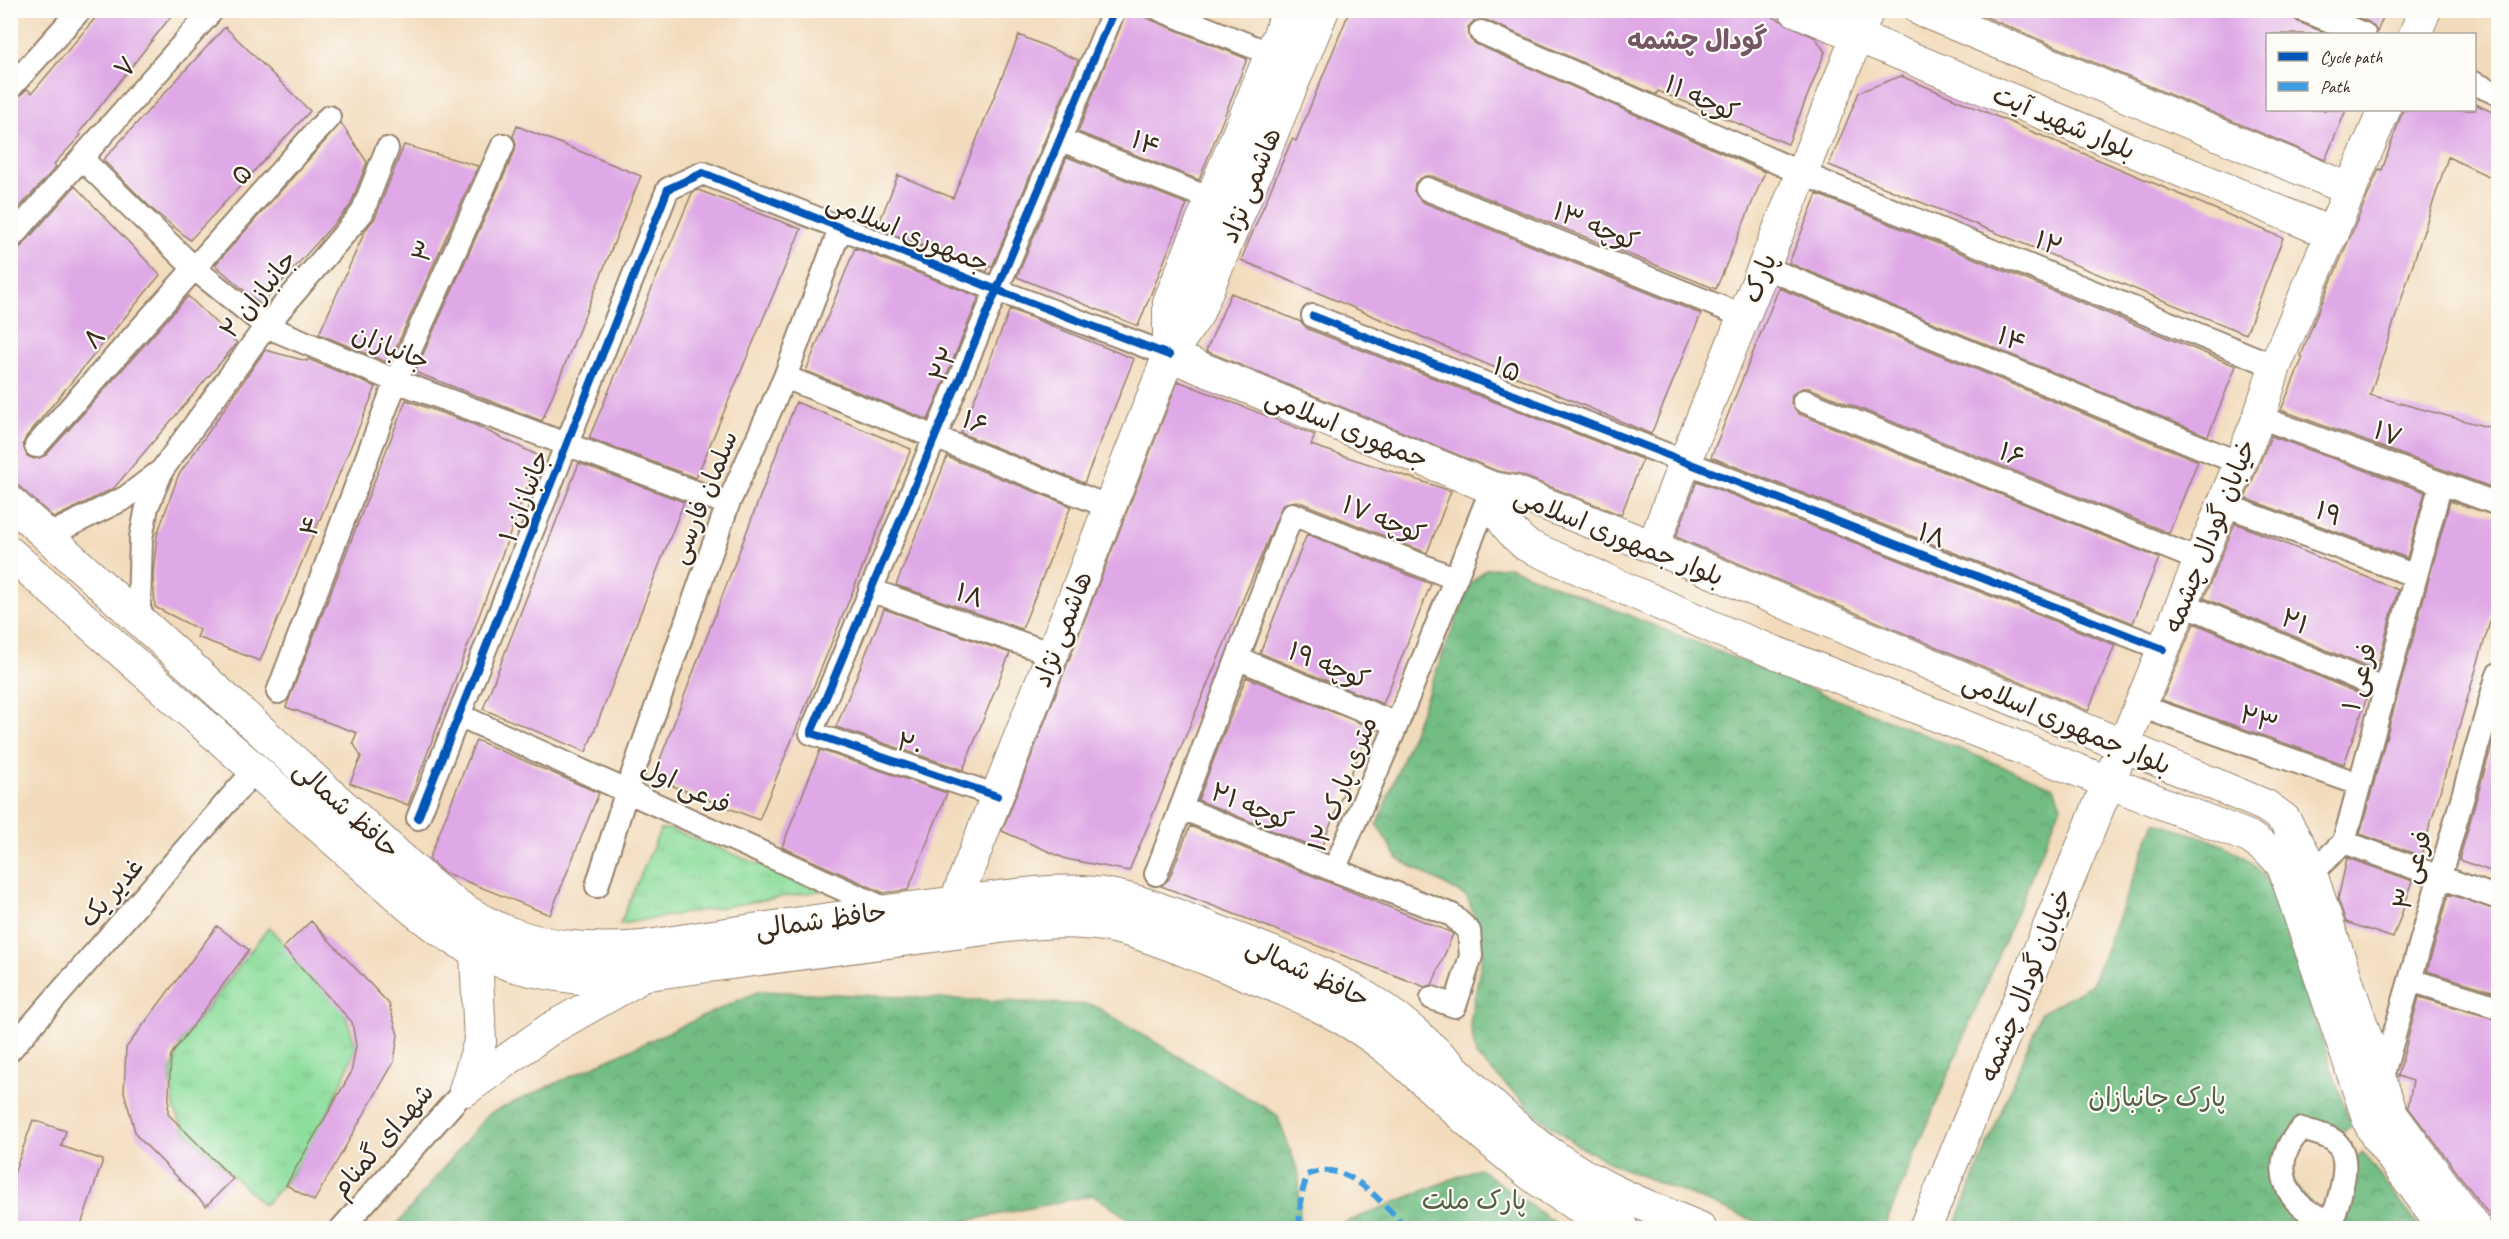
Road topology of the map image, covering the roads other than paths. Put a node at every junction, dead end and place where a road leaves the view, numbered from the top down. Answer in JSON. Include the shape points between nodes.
{"nodes":[{"id":1,"x":80,"y":10,"type":"edge"},
{"id":2,"x":1114,"y":10,"type":"edge"},
{"id":3,"x":1161,"y":10,"type":"edge"},
{"id":4,"x":1289,"y":10,"type":"edge"},
{"id":5,"x":1323,"y":10,"type":"edge"},
{"id":6,"x":1795,"y":10,"type":"edge"},
{"id":7,"x":1921,"y":10,"type":"edge"},
{"id":8,"x":2303,"y":10,"type":"edge"},
{"id":9,"x":2425,"y":10,"type":"edge"},
{"id":10,"x":211,"y":12,"type":"dead end"},
{"id":11,"x":1863,"y":23,"type":"edge"},
{"id":12,"x":1481,"y":32,"type":"dead end"},
{"id":13,"x":2361,"y":33,"type":"edge"},
{"id":14,"x":2415,"y":33,"type":"edge"},
{"id":15,"x":1271,"y":54,"type":"junction"},
{"id":16,"x":2476,"y":83,"type":"edge"},
{"id":17,"x":10,"y":88,"type":"edge"},
{"id":18,"x":2499,"y":94,"type":"edge"},
{"id":19,"x":2384,"y":111,"type":"edge"},
{"id":20,"x":330,"y":117,"type":"dead end"},
{"id":21,"x":1059,"y":139,"type":"junction"},
{"id":22,"x":503,"y":145,"type":"dead end"},
{"id":23,"x":387,"y":150,"type":"dead end"},
{"id":24,"x":83,"y":159,"type":"junction"},
{"id":25,"x":1801,"y":173,"type":"junction"},
{"id":26,"x":668,"y":189,"type":"joint"},
{"id":27,"x":1427,"y":189,"type":"dead end"},
{"id":28,"x":2351,"y":190,"type":"junction"},
{"id":29,"x":1211,"y":199,"type":"junction"},
{"id":30,"x":840,"y":229,"type":"junction"},
{"id":31,"x":2333,"y":234,"type":"junction"},
{"id":32,"x":10,"y":239,"type":"edge"},
{"id":33,"x":1764,"y":267,"type":"junction"},
{"id":34,"x":195,"y":269,"type":"junction"},
{"id":35,"x":997,"y":290,"type":"junction"},
{"id":36,"x":1313,"y":316,"type":"dead end"},
{"id":37,"x":1743,"y":316,"type":"junction"},
{"id":38,"x":266,"y":326,"type":"junction"},
{"id":39,"x":1169,"y":355,"type":"junction"},
{"id":40,"x":2275,"y":366,"type":"junction"},
{"id":41,"x":785,"y":377,"type":"junction"},
{"id":42,"x":396,"y":381,"type":"junction"},
{"id":43,"x":1804,"y":401,"type":"dead end"},
{"id":44,"x":2259,"y":417,"type":"junction"},
{"id":45,"x":936,"y":437,"type":"junction"},
{"id":46,"x":567,"y":445,"type":"junction"},
{"id":47,"x":36,"y":446,"type":"dead end"},
{"id":48,"x":1685,"y":461,"type":"junction"},
{"id":49,"x":2239,"y":463,"type":"junction"},
{"id":50,"x":162,"y":470,"type":"junction"},
{"id":51,"x":2441,"y":483,"type":"junction"},
{"id":52,"x":1492,"y":488,"type":"junction"},
{"id":53,"x":10,"y":502,"type":"edge"},
{"id":54,"x":728,"y":504,"type":"junction"},
{"id":55,"x":2222,"y":504,"type":"junction"},
{"id":56,"x":2499,"y":504,"type":"edge"},
{"id":57,"x":1109,"y":507,"type":"junction"},
{"id":58,"x":49,"y":535,"type":"junction"},
{"id":59,"x":1653,"y":547,"type":"junction"},
{"id":60,"x":10,"y":553,"type":"edge"},
{"id":61,"x":2199,"y":560,"type":"junction"},
{"id":62,"x":2416,"y":576,"type":"junction"},
{"id":63,"x":1454,"y":578,"type":"junction"},
{"id":64,"x":870,"y":590,"type":"junction"},
{"id":65,"x":2182,"y":603,"type":"junction"},
{"id":66,"x":146,"y":624,"type":"junction"},
{"id":67,"x":2163,"y":649,"type":"junction"},
{"id":68,"x":1052,"y":654,"type":"junction"},
{"id":69,"x":1239,"y":659,"type":"junction"},
{"id":70,"x":2499,"y":674,"type":"edge"},
{"id":71,"x":2385,"y":690,"type":"junction"},
{"id":72,"x":278,"y":692,"type":"dead end"},
{"id":73,"x":2140,"y":706,"type":"junction"},
{"id":74,"x":460,"y":716,"type":"junction"},
{"id":75,"x":1397,"y":724,"type":"junction"},
{"id":76,"x":811,"y":733,"type":"joint"},
{"id":77,"x":2123,"y":747,"type":"junction"},
{"id":78,"x":254,"y":771,"type":"junction"},
{"id":79,"x":2108,"y":782,"type":"junction"},
{"id":80,"x":2359,"y":784,"type":"junction"},
{"id":81,"x":627,"y":790,"type":"junction"},
{"id":82,"x":997,"y":796,"type":"junction"},
{"id":83,"x":1182,"y":808,"type":"junction"},
{"id":84,"x":418,"y":818,"type":"dead end"},
{"id":85,"x":2344,"y":842,"type":"junction"},
{"id":86,"x":1334,"y":870,"type":"junction"},
{"id":87,"x":1156,"y":874,"type":"dead end"},
{"id":88,"x":2311,"y":874,"type":"junction"},
{"id":89,"x":2440,"y":877,"type":"junction"},
{"id":90,"x":597,"y":886,"type":"dead end"},
{"id":91,"x":2499,"y":898,"type":"edge"},
{"id":92,"x":955,"y":903,"type":"junction"},
{"id":93,"x":886,"y":909,"type":"junction"},
{"id":94,"x":476,"y":953,"type":"junction"},
{"id":95,"x":645,"y":976,"type":"junction"},
{"id":96,"x":2410,"y":980,"type":"junction"},
{"id":97,"x":1432,"y":998,"type":"dead end"},
{"id":98,"x":2499,"y":1007,"type":"edge"},
{"id":99,"x":10,"y":1050,"type":"edge"},
{"id":100,"x":2381,"y":1081,"type":"junction"},
{"id":101,"x":465,"y":1090,"type":"junction"},
{"id":102,"x":2370,"y":1124,"type":"junction"},
{"id":103,"x":2341,"y":1151,"type":"dead end"},
{"id":104,"x":342,"y":1228,"type":"edge"},
{"id":105,"x":1622,"y":1228,"type":"edge"},
{"id":106,"x":1700,"y":1228,"type":"edge"},
{"id":107,"x":1925,"y":1228,"type":"edge"},
{"id":108,"x":2445,"y":1228,"type":"edge"},
{"id":109,"x":2475,"y":1228,"type":"edge"}],
"edges":[{"from":1,"to":17,"type":"street"},
{"from":2,"to":21,"type":"street","name":"۲۲"},
{"from":3,"to":15,"type":"street"},
{"from":4,"to":15,"type":"main road","name":"هاشمی نژاد"},
{"from":5,"to":39,"type":"main road","name":"هاشمی نژاد","via":[[1197,315]]},
{"from":6,"to":11,"type":"main road","name":"بلوار شهید آیت"},
{"from":7,"to":28,"type":"main road","name":"بلوار شهید آیت"},
{"from":8,"to":13,"type":"street"},
{"from":9,"to":14,"type":"main road"},
{"from":10,"to":24,"type":"street","name":"۷"},
{"from":11,"to":25,"type":"main road","name":"پارک"},
{"from":11,"to":31,"type":"main road","name":"بلوار شهید آیت"},
{"from":12,"to":25,"type":"street","name":"کوچه ۱۱"},
{"from":15,"to":29,"type":"main road","name":"هاشمی نژاد"},
{"from":16,"to":18,"type":"street"},
{"from":19,"to":28,"type":"main road","name":"خیابان گودال چشمه"},
{"from":20,"to":34,"type":"street","name":"۵"},
{"from":21,"to":29,"type":"street","name":"۱۴"},
{"from":21,"to":35,"type":"street","name":"۲۲"},
{"from":22,"to":42,"type":"street","name":"۳"},
{"from":23,"to":38,"type":"street","name":"جانبازان ۲","via":[[362,213]]},
{"from":24,"to":32,"type":"street","name":"۷"},
{"from":24,"to":34,"type":"street","name":"جانبازان"},
{"from":25,"to":33,"type":"main road","name":"پارک"},
{"from":25,"to":40,"type":"street","name":"۱۲"},
{"from":26,"to":30,"type":"street","name":"جمهوری اسلامی","via":[[703,173]]},
{"from":26,"to":46,"type":"street","name":"جانبازان ۱"},
{"from":27,"to":37,"type":"street","name":"کوچه ۱۳"},
{"from":28,"to":31,"type":"main road","name":"خیابان گودال چشمه"},
{"from":29,"to":39,"type":"main road","name":"هاشمی نژاد","via":[[1169,302]]},
{"from":30,"to":35,"type":"street","name":"جمهوری اسلامی"},
{"from":30,"to":41,"type":"street","name":"سلمان فارسی"},
{"from":31,"to":40,"type":"main road","name":"خیابان گودال چشمه"},
{"from":33,"to":37,"type":"main road","name":"پارک"},
{"from":33,"to":49,"type":"street","name":"۱۴"},
{"from":34,"to":38,"type":"street","name":"جانبازان"},
{"from":34,"to":47,"type":"street","name":"۸"},
{"from":35,"to":39,"type":"street","name":"جمهوری اسلامی"},
{"from":35,"to":45,"type":"street","name":"۲۲"},
{"from":36,"to":48,"type":"street","name":"۱۵"},
{"from":37,"to":48,"type":"main road","name":"پارک"},
{"from":38,"to":42,"type":"street","name":"جانبازان"},
{"from":38,"to":50,"type":"street","name":"جانبازان ۲"},
{"from":39,"to":52,"type":"main road","name":"جمهوری اسلامی"},
{"from":39,"to":57,"type":"main road","name":"هاشمی نژاد"},
{"from":40,"to":44,"type":"main road","name":"خیابان گودال چشمه"},
{"from":41,"to":45,"type":"street","name":"۱۶"},
{"from":41,"to":54,"type":"street","name":"سلمان فارسی"},
{"from":42,"to":46,"type":"street","name":"جانبازان"},
{"from":42,"to":72,"type":"street","name":"۴"},
{"from":43,"to":61,"type":"street","name":"۱۶"},
{"from":44,"to":49,"type":"main road","name":"خیابان گودال چشمه"},
{"from":44,"to":51,"type":"street","name":"۱۷"},
{"from":45,"to":57,"type":"street","name":"۱۶"},
{"from":45,"to":64,"type":"street","name":"۲۲"},
{"from":46,"to":54,"type":"street","name":"جانبازان"},
{"from":46,"to":74,"type":"street","name":"جانبازان ۱"},
{"from":48,"to":59,"type":"main road","name":"پارک"},
{"from":48,"to":67,"type":"street","name":"۱۸"},
{"from":49,"to":55,"type":"main road","name":"خیابان گودال چشمه"},
{"from":50,"to":58,"type":"street","via":[[125,498]]},
{"from":50,"to":66,"type":"street","via":[[147,507],[141,538],[139,608]]},
{"from":51,"to":56,"type":"street","name":"۱۷"},
{"from":51,"to":62,"type":"street","name":"فرعی ۱"},
{"from":52,"to":59,"type":"main road","name":"بلوار جمهوری اسلامی","via":[[1515,492]]},
{"from":52,"to":63,"type":"street","name":"۱۲ متری پارک"},
{"from":52,"to":79,"type":"main road","name":"بلوار جمهوری اسلامی","via":[[1495,509],[1509,530],[1526,545],[1733,636]]},
{"from":53,"to":58,"type":"main road","name":"حافظ شمالی"},
{"from":54,"to":81,"type":"street","name":"سلمان فارسی"},
{"from":55,"to":61,"type":"main road","name":"خیابان گودال چشمه"},
{"from":55,"to":62,"type":"street","name":"۱۹"},
{"from":57,"to":68,"type":"main road","name":"هاشمی نژاد"},
{"from":58,"to":66,"type":"main road","name":"حافظ شمالی"},
{"from":59,"to":77,"type":"main road","name":"بلوار جمهوری اسلامی"},
{"from":60,"to":78,"type":"main road","name":"حافظ شمالی"},
{"from":61,"to":65,"type":"main road","name":"خیابان گودال چشمه"},
{"from":62,"to":71,"type":"street","name":"فرعی ۱"},
{"from":63,"to":69,"type":"street","name":"کوچه ۱۷","via":[[1292,514]]},
{"from":63,"to":75,"type":"street","name":"۱۲ متری پارک"},
{"from":64,"to":68,"type":"street","name":"۱۸"},
{"from":64,"to":76,"type":"street","name":"۲۲"},
{"from":65,"to":67,"type":"main road","name":"خیابان گودال چشمه"},
{"from":65,"to":71,"type":"street","name":"۲۱"},
{"from":66,"to":93,"type":"main road","name":"حافظ شمالی","via":[[428,884],[457,908],[489,926],[565,947],[603,950]]},
{"from":67,"to":73,"type":"main road","name":"خیابان گودال چشمه"},
{"from":68,"to":82,"type":"main road","name":"هاشمی نژاد"},
{"from":69,"to":75,"type":"street","name":"کوچه ۱۹"},
{"from":69,"to":83,"type":"street"},
{"from":70,"to":89,"type":"street","name":"فرعی ۳"},
{"from":71,"to":80,"type":"street","name":"فرعی ۱"},
{"from":73,"to":77,"type":"main road","name":"خیابان گودال چشمه"},
{"from":73,"to":80,"type":"street","name":"۲۳"},
{"from":74,"to":81,"type":"street","name":"فرعی اول"},
{"from":74,"to":84,"type":"street","name":"جانبازان ۱"},
{"from":75,"to":86,"type":"street","name":"۱۲ متری پارک"},
{"from":76,"to":82,"type":"street","name":"۲۰"},
{"from":77,"to":79,"type":"main road","name":"خیابان گودال چشمه"},
{"from":77,"to":88,"type":"main road","name":"بلوار جمهوری اسلامی","via":[[2266,806],[2284,819],[2296,837]]},
{"from":78,"to":94,"type":"main road","name":"حافظ شمالی","via":[[440,932]]},
{"from":78,"to":99,"type":"street","name":"غدیر یک"},
{"from":79,"to":102,"type":"main road","name":"بلوار جمهوری اسلامی","via":[[2249,837],[2283,866]]},
{"from":79,"to":107,"type":"main road","name":"خیابان گودال چشمه"},
{"from":80,"to":85,"type":"street","name":"فرعی ۱"},
{"from":81,"to":90,"type":"street","name":"سلمان فارسی"},
{"from":81,"to":93,"type":"street","name":"فرعی اول"},
{"from":82,"to":92,"type":"main road","name":"هاشمی نژاد"},
{"from":83,"to":86,"type":"street","name":"کوچه ۲۱"},
{"from":83,"to":87,"type":"street"},
{"from":85,"to":88,"type":"street"},
{"from":85,"to":89,"type":"street"},
{"from":86,"to":97,"type":"street","name":"۱۲ متری پارک","via":[[1452,915],[1469,931],[1471,956],[1455,1006]]},
{"from":88,"to":100,"type":"main road","name":"بلوار جمهوری اسلامی"},
{"from":89,"to":91,"type":"street"},
{"from":89,"to":96,"type":"street","name":"فرعی ۳"},
{"from":92,"to":93,"type":"main road","name":"حافظ شمالی"},
{"from":92,"to":106,"type":"main road","name":"حافظ شمالی","via":[[1056,891],[1109,895],[1159,909],[1300,964],[1373,1002],[1413,1031],[1521,1131],[1561,1162],[1604,1188]]},
{"from":94,"to":95,"type":"main road","name":"حافظ شمالی","via":[[561,977],[603,980]]},
{"from":94,"to":101,"type":"main road","via":[[480,1042]]},
{"from":95,"to":101,"type":"main road","via":[[550,1029]]},
{"from":95,"to":105,"type":"main road","name":"حافظ شمالی","via":[[1037,923],[1068,922],[1150,937],[1269,983],[1357,1027],[1394,1054],[1502,1154],[1544,1187],[1590,1215]]},
{"from":96,"to":98,"type":"street"},
{"from":96,"to":100,"type":"street","name":"فرعی ۳"},
{"from":100,"to":109,"type":"main road","name":"بلوار جمهوری اسلامی","via":[[2397,1125]]},
{"from":101,"to":104,"type":"street","name":"شهدای گمنام"},
{"from":102,"to":103,"type":"street"},
{"from":102,"to":108,"type":"main road","name":"بلوار جمهوری اسلامی"}]}
